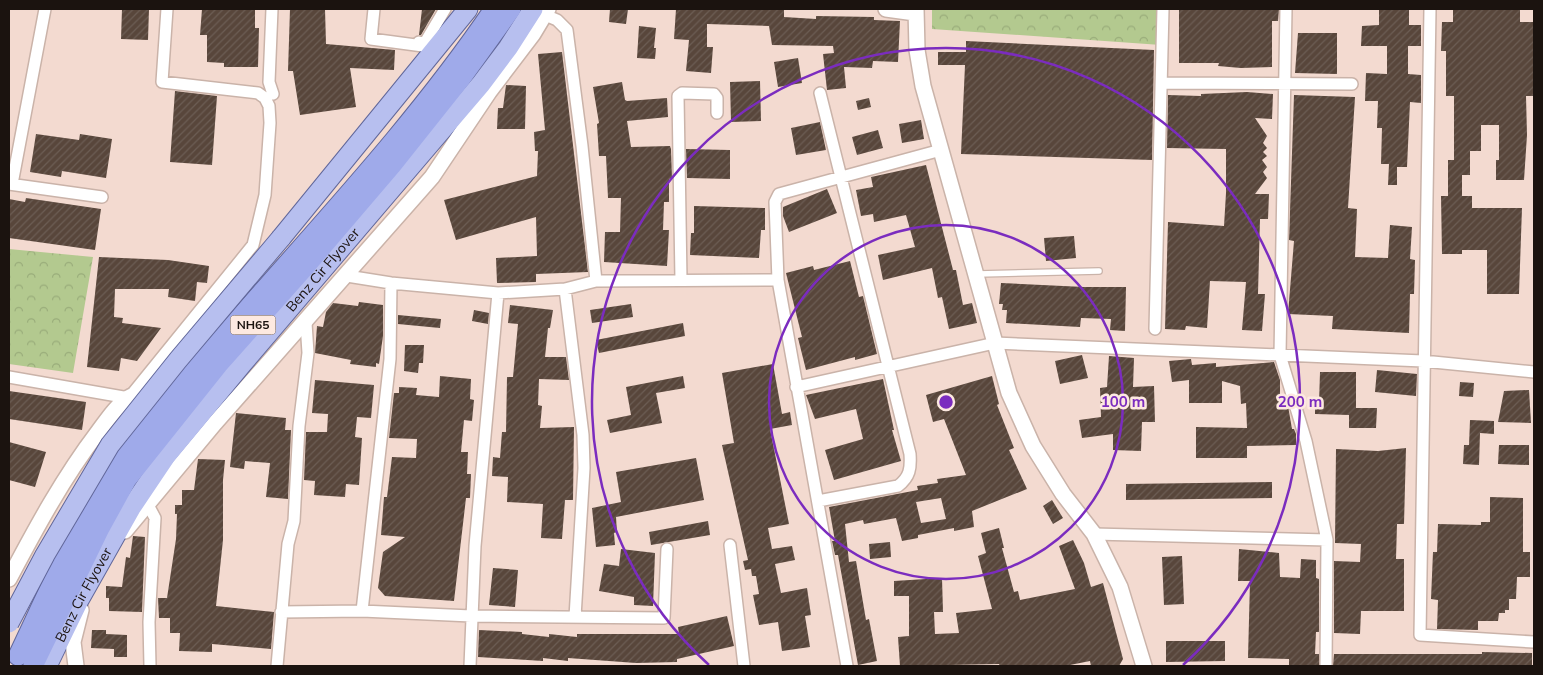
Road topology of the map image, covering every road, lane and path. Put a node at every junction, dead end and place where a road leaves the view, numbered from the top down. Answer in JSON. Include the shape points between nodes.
{"nodes":[{"id":1,"x":46,"y":9,"type":"edge"},
{"id":2,"x":167,"y":9,"type":"edge"},
{"id":3,"x":272,"y":9,"type":"edge"},
{"id":4,"x":374,"y":9,"type":"edge"},
{"id":5,"x":445,"y":9,"type":"edge"},
{"id":6,"x":468,"y":9,"type":"edge"},
{"id":7,"x":494,"y":9,"type":"edge"},
{"id":8,"x":511,"y":9,"type":"edge"},
{"id":9,"x":886,"y":9,"type":"edge"},
{"id":10,"x":1163,"y":9,"type":"edge"},
{"id":11,"x":1286,"y":9,"type":"edge"},
{"id":12,"x":1430,"y":9,"type":"edge"},
{"id":13,"x":542,"y":11,"type":"edge"},
{"id":14,"x":915,"y":11,"type":"edge"},
{"id":15,"x":1162,"y":83,"type":"junction"},
{"id":16,"x":1285,"y":84,"type":"junction"},
{"id":17,"x":1352,"y":84,"type":"dead end"},
{"id":18,"x":820,"y":93,"type":"dead end"},
{"id":19,"x":273,"y":94,"type":"dead end"},
{"id":20,"x":717,"y":113,"type":"dead end"},
{"id":21,"x":941,"y":150,"type":"junction"},
{"id":22,"x":842,"y":176,"type":"junction"},
{"id":23,"x":10,"y":184,"type":"edge"},
{"id":24,"x":102,"y":197,"type":"dead end"},
{"id":25,"x":1099,"y":271,"type":"dead end"},
{"id":26,"x":976,"y":274,"type":"junction"},
{"id":27,"x":346,"y":276,"type":"junction"},
{"id":28,"x":681,"y":280,"type":"junction"},
{"id":29,"x":778,"y":280,"type":"junction"},
{"id":30,"x":596,"y":281,"type":"junction"},
{"id":31,"x":391,"y":283,"type":"junction"},
{"id":32,"x":565,"y":289,"type":"junction"},
{"id":33,"x":498,"y":293,"type":"junction"},
{"id":34,"x":306,"y":323,"type":"junction"},
{"id":35,"x":1156,"y":328,"type":"dead end"},
{"id":36,"x":995,"y":343,"type":"junction"},
{"id":37,"x":1280,"y":355,"type":"junction"},
{"id":38,"x":1423,"y":361,"type":"junction"},
{"id":39,"x":888,"y":367,"type":"junction"},
{"id":40,"x":1534,"y":372,"type":"edge"},
{"id":41,"x":9,"y":377,"type":"edge"},
{"id":42,"x":796,"y":387,"type":"junction"},
{"id":43,"x":173,"y":397,"type":"junction"},
{"id":44,"x":129,"y":398,"type":"junction"},
{"id":45,"x":818,"y":501,"type":"junction"},
{"id":46,"x":147,"y":503,"type":"junction"},
{"id":47,"x":1094,"y":534,"type":"junction"},
{"id":48,"x":1327,"y":540,"type":"junction"},
{"id":49,"x":730,"y":545,"type":"dead end"},
{"id":50,"x":668,"y":549,"type":"dead end"},
{"id":51,"x":58,"y":572,"type":"junction"},
{"id":52,"x":9,"y":579,"type":"edge"},
{"id":53,"x":9,"y":584,"type":"edge"},
{"id":54,"x":362,"y":611,"type":"junction"},
{"id":55,"x":281,"y":612,"type":"junction"},
{"id":56,"x":471,"y":616,"type":"junction"},
{"id":57,"x":575,"y":617,"type":"junction"},
{"id":58,"x":9,"y":623,"type":"edge"},
{"id":59,"x":1534,"y":642,"type":"edge"},
{"id":60,"x":23,"y":661,"type":"edge"},
{"id":61,"x":47,"y":666,"type":"edge"},
{"id":62,"x":76,"y":666,"type":"edge"},
{"id":63,"x":150,"y":666,"type":"edge"},
{"id":64,"x":277,"y":666,"type":"edge"},
{"id":65,"x":470,"y":666,"type":"edge"},
{"id":66,"x":744,"y":666,"type":"edge"},
{"id":67,"x":847,"y":666,"type":"edge"},
{"id":68,"x":1144,"y":666,"type":"edge"},
{"id":69,"x":1326,"y":666,"type":"edge"}],
"edges":[{"from":1,"to":23,"type":"street"},
{"from":2,"to":44,"type":"street","via":[[162,82],[226,88],[258,93],[265,98],[270,123],[265,195],[253,245]]},
{"from":3,"to":19,"type":"street","via":[[269,82]]},
{"from":4,"to":5,"type":"street","via":[[371,39],[421,44]]},
{"from":6,"to":58,"type":"main road","bridge":true,"via":[[110,445]]},
{"from":7,"to":43,"type":"highway","number":"NH65","via":[[368,172]]},
{"from":8,"to":60,"type":"highway","number":"NH65","via":[[392,165],[218,365],[127,479]]},
{"from":9,"to":14,"type":"street"},
{"from":10,"to":15,"type":"street"},
{"from":11,"to":16,"type":"street"},
{"from":12,"to":38,"type":"street"},
{"from":13,"to":27,"type":"street","via":[[533,34],[432,177]]},
{"from":13,"to":30,"type":"street","via":[[567,30]]},
{"from":13,"to":61,"type":"main road","name":"Benz Cir Flyover","via":[[166,456],[131,508],[79,600]]},
{"from":14,"to":21,"type":"street","via":[[923,86]]},
{"from":15,"to":16,"type":"street"},
{"from":15,"to":35,"type":"street"},
{"from":16,"to":17,"type":"street"},
{"from":16,"to":37,"type":"street"},
{"from":18,"to":22,"type":"street"},
{"from":20,"to":28,"type":"street","via":[[714,94],[678,96]]},
{"from":21,"to":22,"type":"street"},
{"from":21,"to":26,"type":"street"},
{"from":22,"to":29,"type":"street","via":[[783,191],[776,198]]},
{"from":22,"to":39,"type":"street"},
{"from":23,"to":24,"type":"street"},
{"from":25,"to":26,"type":"lane"},
{"from":26,"to":36,"type":"street"},
{"from":27,"to":31,"type":"street"},
{"from":27,"to":34,"type":"street"},
{"from":28,"to":29,"type":"street"},
{"from":28,"to":30,"type":"street"},
{"from":29,"to":42,"type":"street"},
{"from":30,"to":32,"type":"street"},
{"from":31,"to":33,"type":"street"},
{"from":31,"to":54,"type":"street","via":[[390,359]]},
{"from":32,"to":33,"type":"street"},
{"from":32,"to":57,"type":"street","via":[[584,468]]},
{"from":33,"to":56,"type":"street"},
{"from":34,"to":46,"type":"street","via":[[259,372]]},
{"from":34,"to":55,"type":"street","via":[[308,353],[298,436],[294,521],[288,544]]},
{"from":36,"to":37,"type":"street"},
{"from":36,"to":39,"type":"street"},
{"from":36,"to":47,"type":"street","via":[[1009,393],[1033,446],[1063,494]]},
{"from":37,"to":38,"type":"street"},
{"from":37,"to":48,"type":"street","via":[[1306,441]]},
{"from":38,"to":40,"type":"street"},
{"from":38,"to":59,"type":"street","via":[[1420,636]]},
{"from":39,"to":42,"type":"street"},
{"from":39,"to":45,"type":"street","via":[[910,454],[906,480],[898,486]]},
{"from":41,"to":44,"type":"street"},
{"from":42,"to":45,"type":"street"},
{"from":43,"to":44,"type":"street","via":[[146,394]]},
{"from":43,"to":51,"type":"highway","number":"NH65","via":[[109,479]]},
{"from":44,"to":52,"type":"street","via":[[112,413],[79,457],[29,539]]},
{"from":45,"to":67,"type":"street"},
{"from":46,"to":62,"type":"street","via":[[107,557],[83,605],[73,642]]},
{"from":46,"to":63,"type":"street","via":[[155,518],[149,615]]},
{"from":47,"to":48,"type":"street"},
{"from":47,"to":68,"type":"street","via":[[1120,587]]},
{"from":48,"to":69,"type":"street"},
{"from":49,"to":66,"type":"street"},
{"from":50,"to":57,"type":"street","via":[[664,618]]},
{"from":51,"to":53,"type":"street","via":[[31,576]]},
{"from":51,"to":60,"type":"highway","number":"NH65"},
{"from":54,"to":55,"type":"street"},
{"from":54,"to":56,"type":"street"},
{"from":55,"to":64,"type":"street"},
{"from":56,"to":57,"type":"street"},
{"from":56,"to":65,"type":"street"}]}
